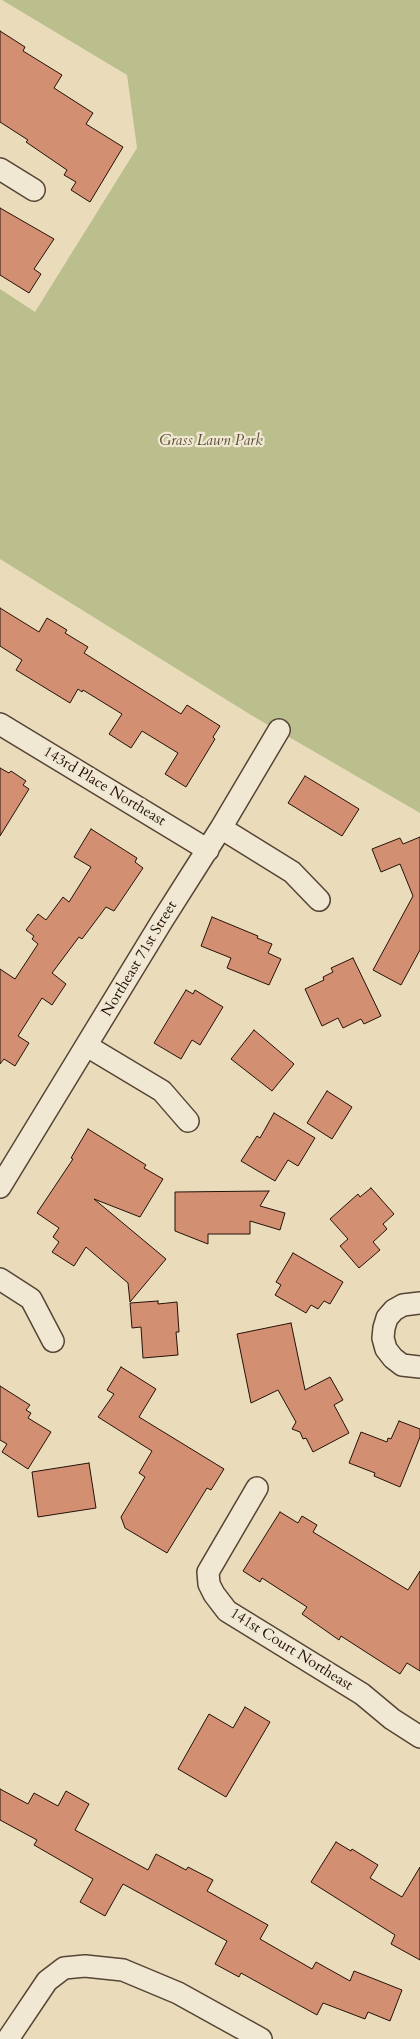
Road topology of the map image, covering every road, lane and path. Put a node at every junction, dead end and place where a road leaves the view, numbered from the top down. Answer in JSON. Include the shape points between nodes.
{"nodes":[{"id":1,"x":0,"y":169,"type":"edge"},
{"id":2,"x":34,"y":190,"type":"dead end"},
{"id":3,"x":0,"y":724,"type":"edge"},
{"id":4,"x":279,"y":730,"type":"dead end"},
{"id":5,"x":222,"y":828,"type":"junction"},
{"id":6,"x":208,"y":850,"type":"junction"},
{"id":7,"x":319,"y":900,"type":"dead end"},
{"id":8,"x":87,"y":1046,"type":"junction"},
{"id":9,"x":188,"y":1121,"type":"dead end"},
{"id":10,"x":0,"y":1187,"type":"edge"},
{"id":11,"x":0,"y":1279,"type":"edge"},
{"id":12,"x":420,"y":1303,"type":"edge"},
{"id":13,"x":53,"y":1341,"type":"dead end"},
{"id":14,"x":420,"y":1367,"type":"edge"},
{"id":15,"x":257,"y":1488,"type":"dead end"},
{"id":16,"x":420,"y":1737,"type":"edge"},
{"id":17,"x":8,"y":2039,"type":"edge"},
{"id":18,"x":261,"y":2039,"type":"edge"}],
"edges":[{"from":1,"to":2,"type":"street"},
{"from":3,"to":6,"type":"street","name":"143rd Place Northeast"},
{"from":4,"to":5,"type":"street","name":"Northeast 71st Street"},
{"from":5,"to":6,"type":"street","name":"Northeast 71st Street"},
{"from":5,"to":7,"type":"street","via":[[292,872]]},
{"from":6,"to":8,"type":"street","name":"Northeast 71st Street"},
{"from":8,"to":9,"type":"street","via":[[162,1091]]},
{"from":8,"to":10,"type":"street","name":"Northeast 71st Street"},
{"from":11,"to":13,"type":"street","via":[[31,1299]]},
{"from":12,"to":14,"type":"street","via":[[394,1310],[387,1318],[383,1338],[393,1358],[402,1365]]},
{"from":15,"to":16,"type":"street","name":"141st Court Northeast","via":[[208,1572],[214,1594],[227,1611],[362,1694]]},
{"from":17,"to":18,"type":"street","via":[[47,1981],[64,1968],[85,1966],[123,1970],[178,1992]]}]}
